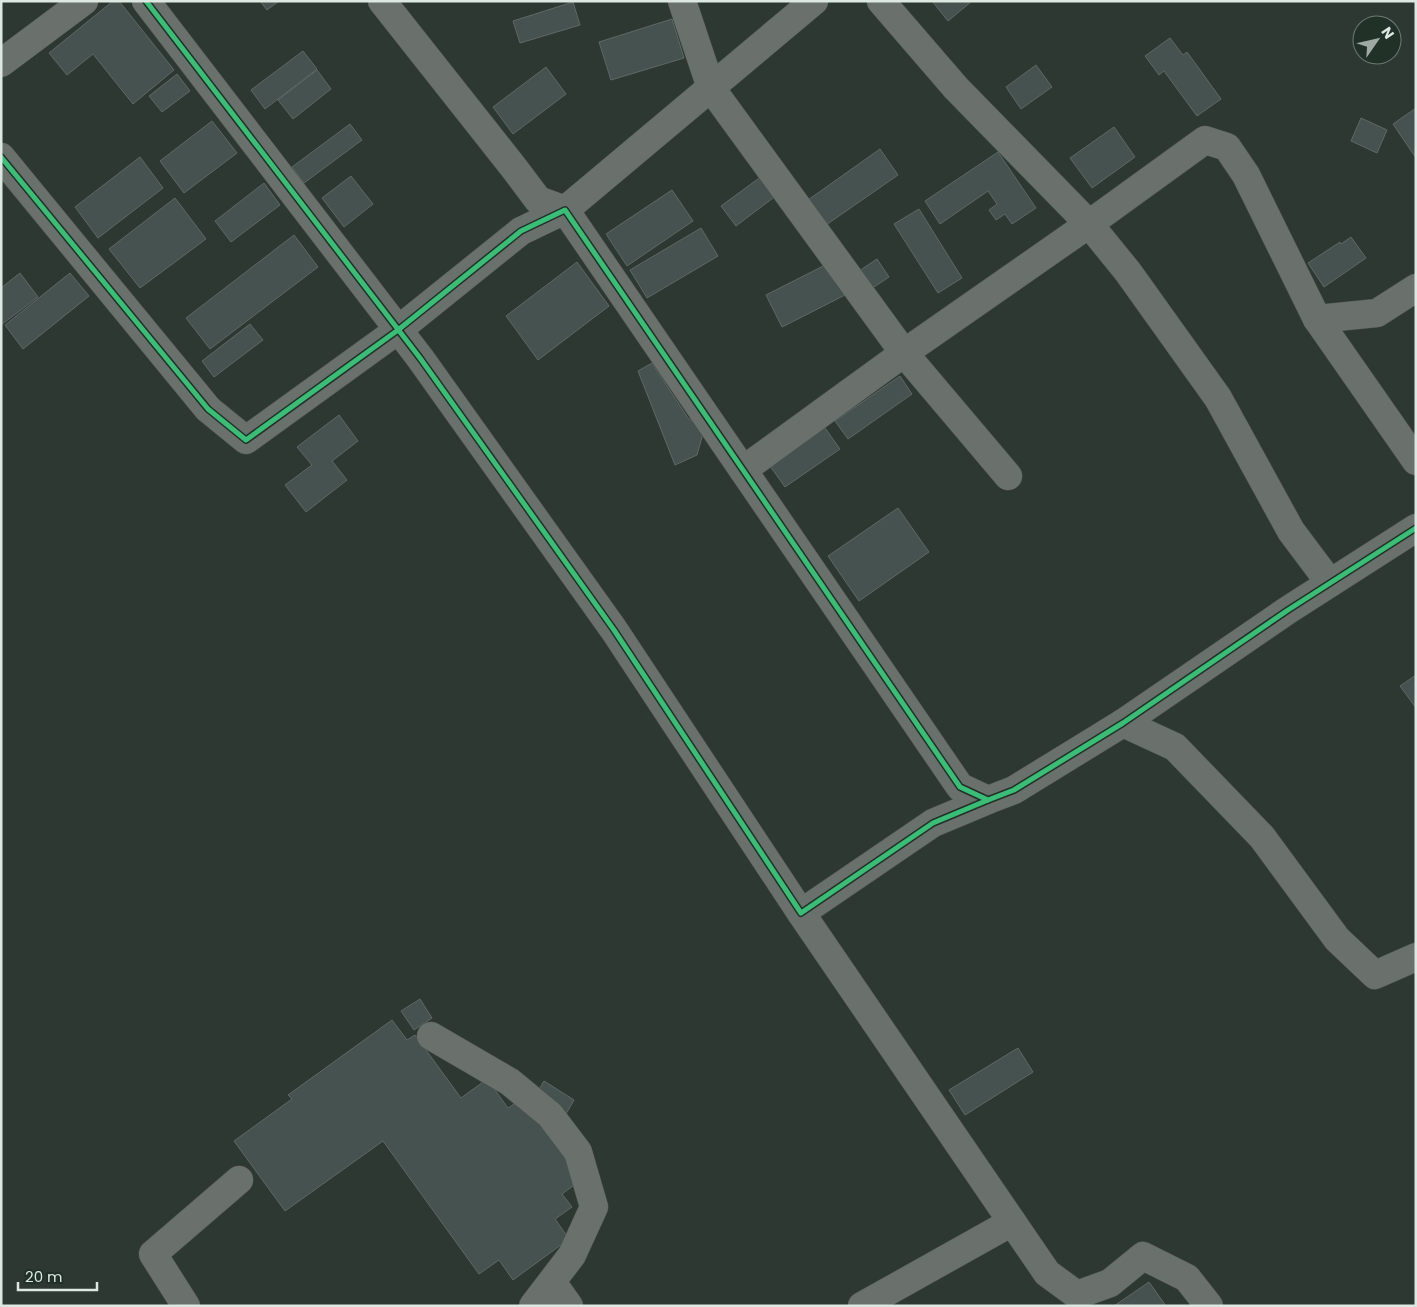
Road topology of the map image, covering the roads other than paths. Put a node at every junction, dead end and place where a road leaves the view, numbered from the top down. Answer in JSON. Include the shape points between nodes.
{"nodes":[{"id":1,"x":84,"y":1,"type":"edge"},
{"id":2,"x":146,"y":1,"type":"edge"},
{"id":3,"x":382,"y":1,"type":"edge"},
{"id":4,"x":682,"y":1,"type":"edge"},
{"id":5,"x":814,"y":1,"type":"edge"},
{"id":6,"x":881,"y":1,"type":"edge"},
{"id":7,"x":1,"y":64,"type":"edge"},
{"id":8,"x":711,"y":88,"type":"junction"},
{"id":9,"x":1,"y":157,"type":"edge"},
{"id":10,"x":565,"y":210,"type":"junction"},
{"id":11,"x":1089,"y":224,"type":"junction"},
{"id":12,"x":1416,"y":288,"type":"edge"},
{"id":13,"x":1317,"y":319,"type":"junction"},
{"id":14,"x":398,"y":330,"type":"junction"},
{"id":15,"x":904,"y":353,"type":"junction"},
{"id":16,"x":1416,"y":461,"type":"edge"},
{"id":17,"x":743,"y":470,"type":"junction"},
{"id":18,"x":1008,"y":476,"type":"dead end"},
{"id":19,"x":1416,"y":528,"type":"edge"},
{"id":20,"x":1330,"y":583,"type":"junction"},
{"id":21,"x":1123,"y":723,"type":"junction"},
{"id":22,"x":988,"y":800,"type":"junction"},
{"id":23,"x":801,"y":913,"type":"junction"},
{"id":24,"x":1416,"y":957,"type":"edge"},
{"id":25,"x":431,"y":1036,"type":"dead end"},
{"id":26,"x":239,"y":1180,"type":"dead end"},
{"id":27,"x":1012,"y":1222,"type":"junction"},
{"id":28,"x":552,"y":1282,"type":"junction"},
{"id":29,"x":1074,"y":1300,"type":"edge"},
{"id":30,"x":186,"y":1306,"type":"edge"},
{"id":31,"x":533,"y":1306,"type":"edge"},
{"id":32,"x":569,"y":1306,"type":"edge"},
{"id":33,"x":862,"y":1306,"type":"edge"},
{"id":34,"x":1209,"y":1306,"type":"edge"}],
"edges":[{"from":1,"to":7,"type":"street"},
{"from":2,"to":14,"type":"street"},
{"from":3,"to":10,"type":"street","via":[[538,200]]},
{"from":4,"to":8,"type":"street"},
{"from":5,"to":8,"type":"street"},
{"from":6,"to":11,"type":"street","via":[[956,88]]},
{"from":8,"to":10,"type":"street"},
{"from":8,"to":15,"type":"street"},
{"from":9,"to":14,"type":"street","via":[[208,409],[246,440]]},
{"from":10,"to":14,"type":"street","via":[[521,232]]},
{"from":10,"to":17,"type":"street"},
{"from":11,"to":13,"type":"street","via":[[1205,140],[1227,147],[1246,176]]},
{"from":11,"to":15,"type":"street"},
{"from":11,"to":20,"type":"street","via":[[1128,272],[1218,398],[1291,530]]},
{"from":12,"to":13,"type":"street","via":[[1377,313]]},
{"from":13,"to":16,"type":"street"},
{"from":14,"to":23,"type":"street","via":[[614,630]]},
{"from":15,"to":17,"type":"street"},
{"from":15,"to":18,"type":"street"},
{"from":17,"to":22,"type":"street","via":[[960,788]]},
{"from":19,"to":20,"type":"street"},
{"from":20,"to":21,"type":"street"},
{"from":21,"to":22,"type":"street","via":[[1014,790]]},
{"from":21,"to":24,"type":"street","via":[[1175,747],[1262,837],[1337,939],[1375,975]]},
{"from":22,"to":23,"type":"street","via":[[933,824]]},
{"from":23,"to":27,"type":"street"},
{"from":25,"to":28,"type":"street","via":[[510,1082],[550,1115],[578,1152],[594,1207],[572,1255]]},
{"from":26,"to":30,"type":"street","via":[[153,1254]]},
{"from":27,"to":29,"type":"street","via":[[1047,1273]]},
{"from":27,"to":33,"type":"street"},
{"from":28,"to":31,"type":"street"},
{"from":28,"to":32,"type":"street"},
{"from":29,"to":34,"type":"street","via":[[1110,1283],[1143,1256],[1187,1278]]}]}
